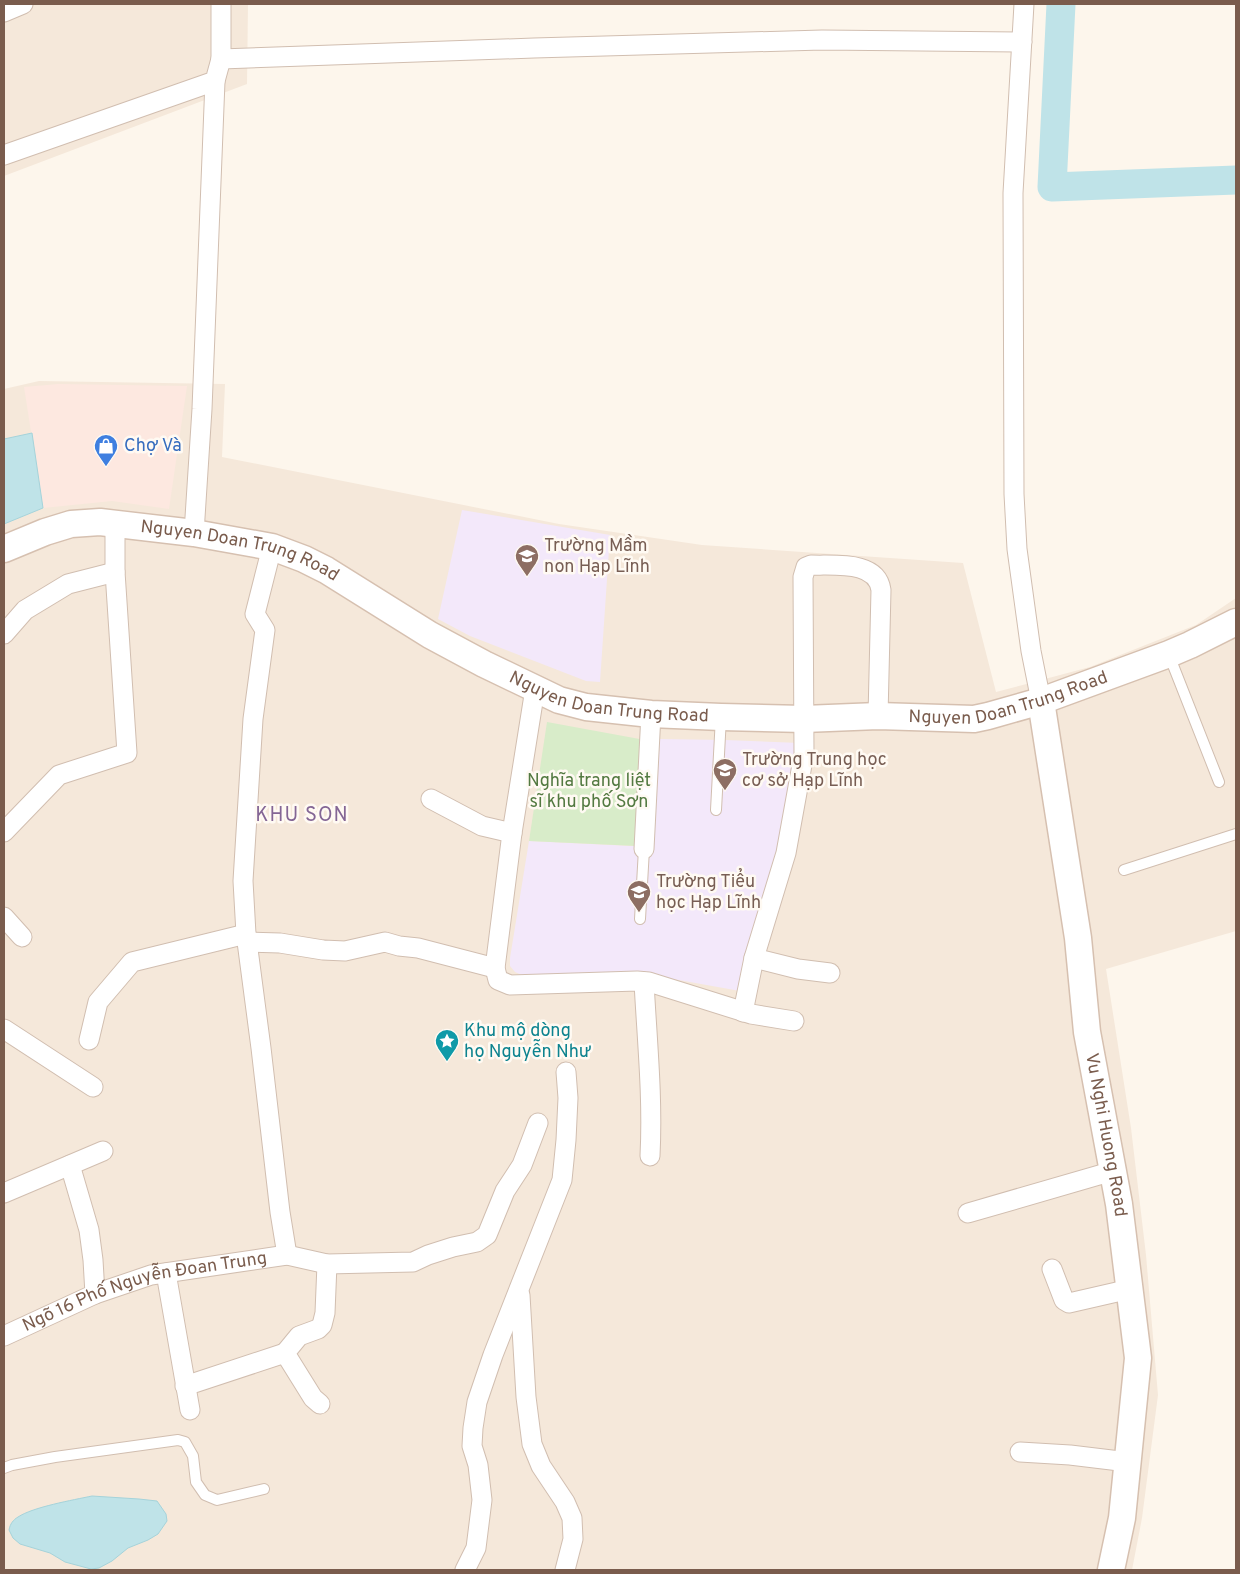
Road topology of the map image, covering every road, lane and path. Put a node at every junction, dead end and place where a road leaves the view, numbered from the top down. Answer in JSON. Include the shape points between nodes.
{"nodes":[{"id":1,"x":23,"y":4,"type":"edge"},
{"id":2,"x":220,"y":4,"type":"edge"},
{"id":3,"x":1024,"y":4,"type":"edge"},
{"id":4,"x":4,"y":12,"type":"edge"},
{"id":5,"x":1022,"y":42,"type":"junction"},
{"id":6,"x":221,"y":59,"type":"junction"},
{"id":7,"x":215,"y":81,"type":"junction"},
{"id":8,"x":4,"y":155,"type":"edge"},
{"id":9,"x":115,"y":523,"type":"junction"},
{"id":10,"x":194,"y":533,"type":"junction"},
{"id":11,"x":272,"y":547,"type":"junction"},
{"id":12,"x":4,"y":549,"type":"edge"},
{"id":13,"x":115,"y":572,"type":"junction"},
{"id":14,"x":1236,"y":622,"type":"edge"},
{"id":15,"x":4,"y":634,"type":"edge"},
{"id":16,"x":1169,"y":654,"type":"junction"},
{"id":17,"x":536,"y":689,"type":"junction"},
{"id":18,"x":1041,"y":701,"type":"junction"},
{"id":19,"x":651,"y":714,"type":"junction"},
{"id":20,"x":878,"y":716,"type":"junction"},
{"id":21,"x":720,"y":717,"type":"junction"},
{"id":22,"x":804,"y":718,"type":"junction"},
{"id":23,"x":1219,"y":782,"type":"dead end"},
{"id":24,"x":431,"y":799,"type":"dead end"},
{"id":25,"x":716,"y":810,"type":"dead end"},
{"id":26,"x":4,"y":832,"type":"edge"},
{"id":27,"x":512,"y":833,"type":"junction"},
{"id":28,"x":1236,"y":834,"type":"edge"},
{"id":29,"x":644,"y":849,"type":"joint"},
{"id":30,"x":1124,"y":870,"type":"dead end"},
{"id":31,"x":4,"y":917,"type":"edge"},
{"id":32,"x":640,"y":919,"type":"dead end"},
{"id":33,"x":22,"y":937,"type":"dead end"},
{"id":34,"x":247,"y":938,"type":"junction"},
{"id":35,"x":754,"y":958,"type":"junction"},
{"id":36,"x":495,"y":968,"type":"junction"},
{"id":37,"x":830,"y":973,"type":"dead end"},
{"id":38,"x":644,"y":982,"type":"junction"},
{"id":39,"x":744,"y":1012,"type":"junction"},
{"id":40,"x":794,"y":1021,"type":"dead end"},
{"id":41,"x":4,"y":1029,"type":"edge"},
{"id":42,"x":89,"y":1040,"type":"dead end"},
{"id":43,"x":566,"y":1072,"type":"dead end"},
{"id":44,"x":93,"y":1087,"type":"dead end"},
{"id":45,"x":538,"y":1123,"type":"dead end"},
{"id":46,"x":103,"y":1151,"type":"dead end"},
{"id":47,"x":650,"y":1156,"type":"dead end"},
{"id":48,"x":70,"y":1165,"type":"junction"},
{"id":49,"x":1113,"y":1171,"type":"junction"},
{"id":50,"x":4,"y":1193,"type":"edge"},
{"id":51,"x":968,"y":1213,"type":"dead end"},
{"id":52,"x":287,"y":1255,"type":"junction"},
{"id":53,"x":327,"y":1264,"type":"junction"},
{"id":54,"x":1052,"y":1269,"type":"dead end"},
{"id":55,"x":166,"y":1273,"type":"junction"},
{"id":56,"x":1130,"y":1289,"type":"junction"},
{"id":57,"x":519,"y":1291,"type":"junction"},
{"id":58,"x":94,"y":1294,"type":"junction"},
{"id":59,"x":4,"y":1336,"type":"edge"},
{"id":60,"x":285,"y":1353,"type":"junction"},
{"id":61,"x":185,"y":1386,"type":"junction"},
{"id":62,"x":320,"y":1404,"type":"dead end"},
{"id":63,"x":190,"y":1410,"type":"dead end"},
{"id":64,"x":1020,"y":1452,"type":"dead end"},
{"id":65,"x":1128,"y":1462,"type":"junction"},
{"id":66,"x":4,"y":1468,"type":"edge"},
{"id":67,"x":264,"y":1489,"type":"dead end"},
{"id":68,"x":465,"y":1570,"type":"edge"},
{"id":69,"x":565,"y":1570,"type":"edge"},
{"id":70,"x":1111,"y":1570,"type":"edge"}],
"edges":[{"from":1,"to":4,"type":"street"},
{"from":2,"to":6,"type":"street"},
{"from":3,"to":5,"type":"street"},
{"from":5,"to":6,"type":"street","via":[[822,40]]},
{"from":5,"to":18,"type":"street","via":[[1013,194],[1014,494],[1017,549]]},
{"from":6,"to":7,"type":"street"},
{"from":7,"to":8,"type":"street"},
{"from":7,"to":10,"type":"street"},
{"from":9,"to":10,"type":"street","name":"Nguyen Doan Trung Road"},
{"from":9,"to":12,"type":"street","name":"Nguyen Doan Trung Road","via":[[71,524]]},
{"from":9,"to":13,"type":"street"},
{"from":10,"to":11,"type":"street","name":"Nguyen Doan Trung Road"},
{"from":11,"to":17,"type":"street","name":"Nguyen Doan Trung Road","via":[[326,570],[449,646]]},
{"from":11,"to":34,"type":"street","via":[[255,614],[265,630],[252,719],[243,881]]},
{"from":13,"to":15,"type":"street","via":[[68,584],[25,610]]},
{"from":13,"to":26,"type":"street","via":[[127,753],[59,775]]},
{"from":14,"to":16,"type":"street","name":"Nguyen Doan Trung Road"},
{"from":16,"to":18,"type":"street","name":"Nguyen Doan Trung Road"},
{"from":16,"to":23,"type":"lane"},
{"from":17,"to":19,"type":"street","name":"Nguyen Doan Trung Road","via":[[559,700],[586,707]]},
{"from":17,"to":27,"type":"street"},
{"from":18,"to":20,"type":"street","name":"Nguyen Doan Trung Road","via":[[974,719]]},
{"from":18,"to":49,"type":"street","name":"Vu Nghi Huong Road","via":[[1078,938],[1087,1032]]},
{"from":19,"to":21,"type":"street","name":"Nguyen Doan Trung Road"},
{"from":19,"to":29,"type":"street"},
{"from":20,"to":22,"type":"street","name":"Nguyen Doan Trung Road"},
{"from":20,"to":22,"type":"street","via":[[881,590],[878,580],[865,569],[811,565],[803,577]]},
{"from":21,"to":22,"type":"street","name":"Nguyen Doan Trung Road"},
{"from":21,"to":25,"type":"lane"},
{"from":22,"to":35,"type":"street","via":[[804,754],[786,853]]},
{"from":24,"to":27,"type":"street","via":[[482,826]]},
{"from":27,"to":36,"type":"street"},
{"from":28,"to":30,"type":"lane"},
{"from":29,"to":32,"type":"lane"},
{"from":31,"to":33,"type":"street"},
{"from":34,"to":36,"type":"street","via":[[345,951],[385,942]]},
{"from":34,"to":42,"type":"street","via":[[132,962],[98,1002]]},
{"from":34,"to":52,"type":"street"},
{"from":35,"to":37,"type":"street"},
{"from":35,"to":39,"type":"street"},
{"from":36,"to":38,"type":"street","via":[[498,980],[510,985]]},
{"from":38,"to":39,"type":"street"},
{"from":38,"to":47,"type":"street","via":[[652,1121]]},
{"from":39,"to":40,"type":"street"},
{"from":41,"to":44,"type":"street"},
{"from":43,"to":57,"type":"street","via":[[568,1098],[562,1180]]},
{"from":45,"to":53,"type":"street","via":[[522,1165],[504,1191],[487,1235],[477,1242],[413,1262]]},
{"from":46,"to":48,"type":"street"},
{"from":48,"to":50,"type":"street"},
{"from":48,"to":58,"type":"street","via":[[88,1230]]},
{"from":49,"to":51,"type":"street"},
{"from":49,"to":56,"type":"street","name":"Vu Nghi Huong Road"},
{"from":52,"to":53,"type":"street"},
{"from":52,"to":55,"type":"street","name":"Ngõ 16 Phố Nguyễn Đoan Trung"},
{"from":53,"to":60,"type":"street","via":[[322,1325],[299,1336]]},
{"from":54,"to":56,"type":"street","via":[[1068,1303]]},
{"from":55,"to":58,"type":"street","name":"Ngõ 16 Phố Nguyễn Đoan Trung"},
{"from":55,"to":61,"type":"street"},
{"from":56,"to":65,"type":"street","name":"Vu Nghi Huong Road","via":[[1138,1358]]},
{"from":57,"to":68,"type":"street","via":[[477,1402],[472,1446],[482,1500],[476,1548]]},
{"from":57,"to":69,"type":"street","via":[[532,1444],[541,1466],[572,1518],[573,1539]]},
{"from":58,"to":59,"type":"street","name":"Ngõ 16 Phố Nguyễn Đoan Trung"},
{"from":60,"to":61,"type":"street"},
{"from":60,"to":62,"type":"street"},
{"from":61,"to":63,"type":"street"},
{"from":64,"to":65,"type":"street"},
{"from":65,"to":70,"type":"street","name":"Vu Nghi Huong Road","via":[[1122,1518]]},
{"from":66,"to":67,"type":"lane","via":[[55,1457],[178,1440],[185,1442],[193,1456],[196,1482],[205,1495],[217,1500]]}]}
